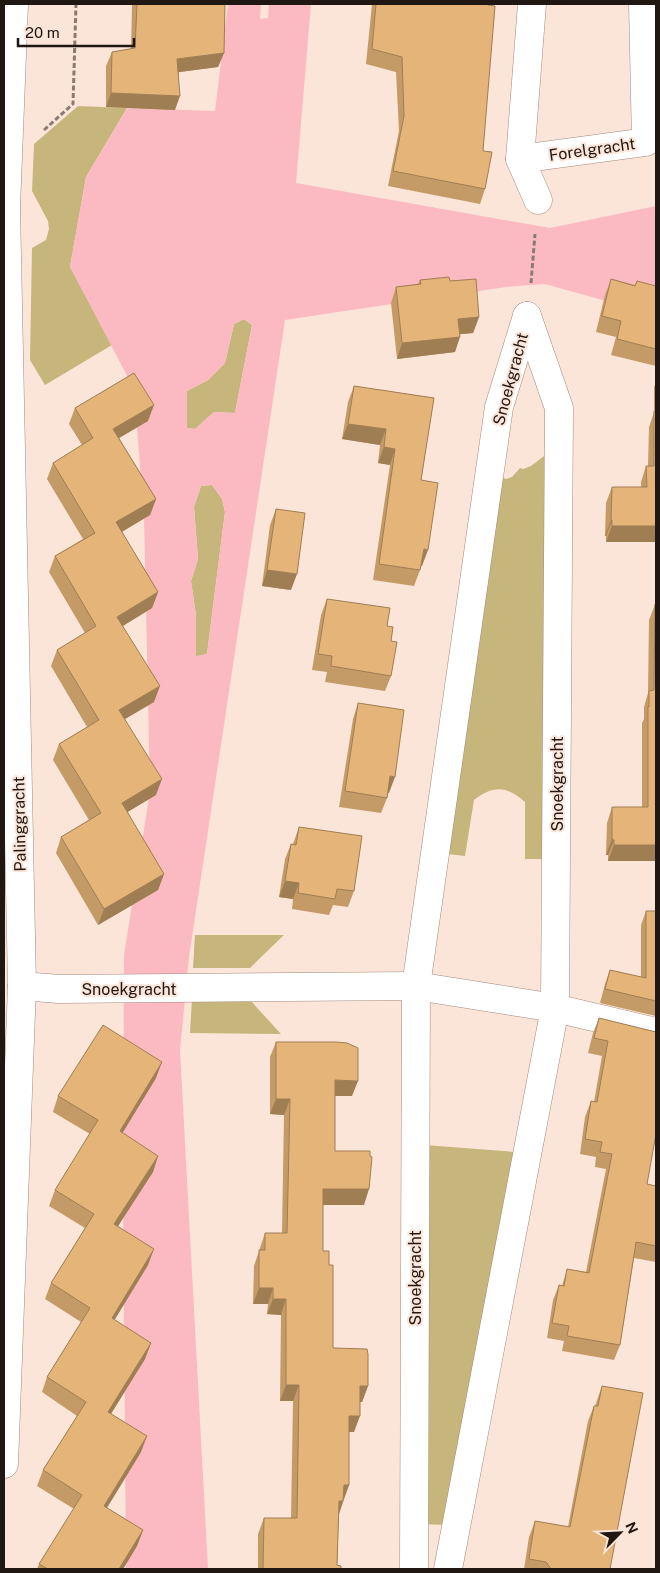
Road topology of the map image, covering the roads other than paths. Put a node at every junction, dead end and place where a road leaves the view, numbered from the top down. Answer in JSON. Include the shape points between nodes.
{"nodes":[{"id":1,"x":14,"y":4,"type":"edge"},
{"id":2,"x":532,"y":4,"type":"edge"},
{"id":3,"x":642,"y":4,"type":"edge"},
{"id":4,"x":520,"y":159,"type":"junction"},
{"id":5,"x":538,"y":200,"type":"road end"},
{"id":6,"x":22,"y":986,"type":"junction"},
{"id":7,"x":416,"y":986,"type":"junction"},
{"id":8,"x":556,"y":1008,"type":"junction"},
{"id":9,"x":656,"y":1032,"type":"edge"},
{"id":10,"x":4,"y":1464,"type":"edge"},
{"id":11,"x":414,"y":1569,"type":"edge"},
{"id":12,"x":448,"y":1569,"type":"edge"}],
"edges":[{"from":1,"to":6,"type":"street","name":"Palinggracht","via":[[6,207]]},
{"from":2,"to":4,"type":"street"},
{"from":3,"to":4,"type":"street","name":"Forelgracht","via":[[646,142]]},
{"from":4,"to":5,"type":"street"},
{"from":6,"to":7,"type":"street","name":"Snoekgracht","via":[[59,989]]},
{"from":6,"to":10,"type":"street","name":"Palinggracht"},
{"from":7,"to":8,"type":"street","name":"Snoekgracht"},
{"from":7,"to":8,"type":"street","name":"Snoekgracht","via":[[499,407],[528,316],[559,408]]},
{"from":7,"to":11,"type":"street","name":"Snoekgracht"},
{"from":8,"to":9,"type":"street","name":"Snoekgracht"},
{"from":8,"to":12,"type":"street","name":"Snoekgracht"}]}
